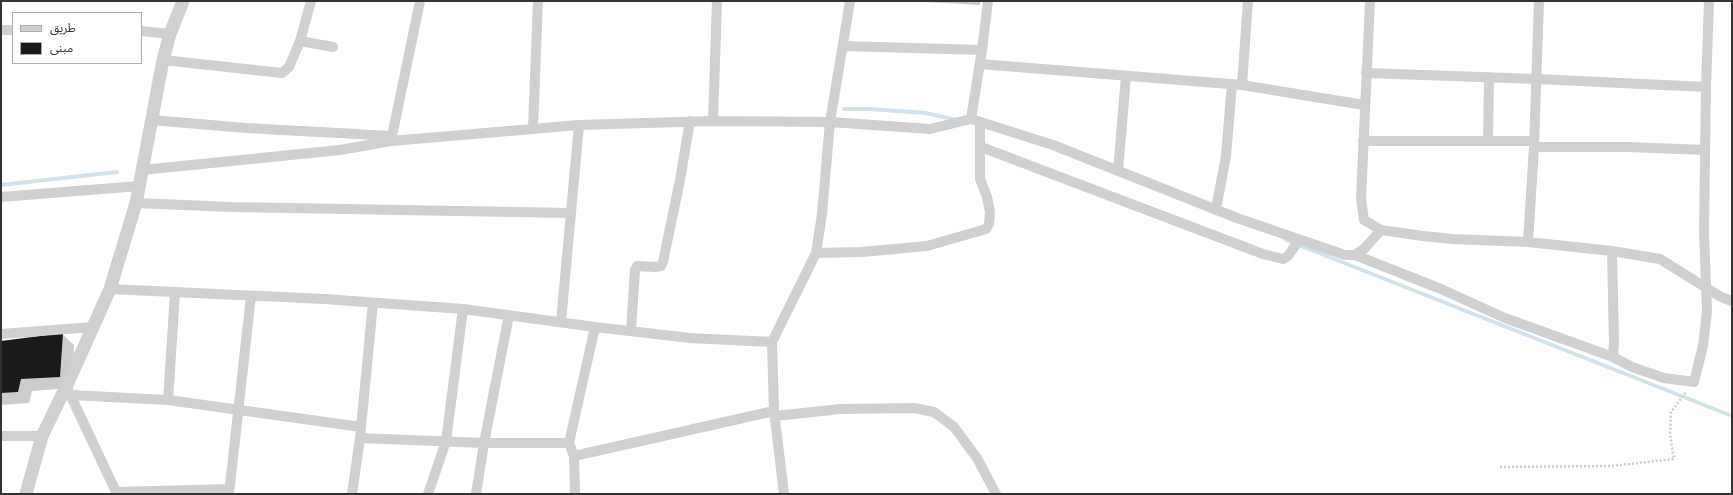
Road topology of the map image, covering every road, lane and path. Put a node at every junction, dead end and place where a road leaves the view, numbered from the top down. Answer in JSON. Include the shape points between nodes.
{"nodes":[{"id":1,"x":183,"y":1,"type":"edge"},
{"id":2,"x":311,"y":1,"type":"edge"},
{"id":3,"x":420,"y":1,"type":"edge"},
{"id":4,"x":538,"y":1,"type":"edge"},
{"id":5,"x":717,"y":1,"type":"edge"},
{"id":6,"x":850,"y":1,"type":"edge"},
{"id":7,"x":988,"y":1,"type":"edge"},
{"id":8,"x":1248,"y":1,"type":"edge"},
{"id":9,"x":1370,"y":1,"type":"edge"},
{"id":10,"x":1539,"y":1,"type":"edge"},
{"id":11,"x":1709,"y":1,"type":"edge"},
{"id":12,"x":1,"y":30,"type":"edge"},
{"id":13,"x":12,"y":30,"type":"edge"},
{"id":14,"x":142,"y":31,"type":"edge"},
{"id":15,"x":170,"y":34,"type":"junction"},
{"id":16,"x":300,"y":41,"type":"junction"},
{"id":17,"x":843,"y":46,"type":"junction"},
{"id":18,"x":333,"y":47,"type":"dead end"},
{"id":19,"x":982,"y":50,"type":"junction"},
{"id":20,"x":163,"y":60,"type":"junction"},
{"id":21,"x":980,"y":64,"type":"junction"},
{"id":22,"x":1366,"y":73,"type":"junction"},
{"id":23,"x":1126,"y":76,"type":"junction"},
{"id":24,"x":1489,"y":77,"type":"junction"},
{"id":25,"x":1537,"y":79,"type":"junction"},
{"id":26,"x":1232,"y":84,"type":"junction"},
{"id":27,"x":1242,"y":85,"type":"junction"},
{"id":28,"x":1706,"y":87,"type":"junction"},
{"id":29,"x":1364,"y":105,"type":"junction"},
{"id":30,"x":152,"y":120,"type":"junction"},
{"id":31,"x":975,"y":120,"type":"junction"},
{"id":32,"x":690,"y":121,"type":"junction"},
{"id":33,"x":713,"y":121,"type":"junction"},
{"id":34,"x":830,"y":122,"type":"junction"},
{"id":35,"x":579,"y":125,"type":"junction"},
{"id":36,"x":533,"y":128,"type":"junction"},
{"id":37,"x":392,"y":138,"type":"junction"},
{"id":38,"x":1363,"y":141,"type":"junction"},
{"id":39,"x":1488,"y":142,"type":"junction"},
{"id":40,"x":1534,"y":144,"type":"junction"},
{"id":41,"x":981,"y":147,"type":"junction"},
{"id":42,"x":1705,"y":150,"type":"junction"},
{"id":43,"x":142,"y":170,"type":"junction"},
{"id":44,"x":1118,"y":171,"type":"junction"},
{"id":45,"x":139,"y":186,"type":"junction"},
{"id":46,"x":1,"y":197,"type":"edge"},
{"id":47,"x":136,"y":204,"type":"junction"},
{"id":48,"x":1216,"y":209,"type":"junction"},
{"id":49,"x":571,"y":213,"type":"junction"},
{"id":50,"x":1381,"y":230,"type":"junction"},
{"id":51,"x":1299,"y":240,"type":"junction"},
{"id":52,"x":1528,"y":242,"type":"junction"},
{"id":53,"x":1612,"y":251,"type":"junction"},
{"id":54,"x":816,"y":253,"type":"junction"},
{"id":55,"x":1354,"y":255,"type":"junction"},
{"id":56,"x":1707,"y":288,"type":"junction"},
{"id":57,"x":110,"y":289,"type":"junction"},
{"id":58,"x":175,"y":293,"type":"junction"},
{"id":59,"x":251,"y":296,"type":"junction"},
{"id":60,"x":1732,"y":301,"type":"edge"},
{"id":61,"x":374,"y":303,"type":"junction"},
{"id":62,"x":463,"y":309,"type":"junction"},
{"id":63,"x":509,"y":315,"type":"junction"},
{"id":64,"x":561,"y":322,"type":"junction"},
{"id":65,"x":93,"y":327,"type":"junction"},
{"id":66,"x":595,"y":327,"type":"junction"},
{"id":67,"x":631,"y":330,"type":"junction"},
{"id":68,"x":1,"y":334,"type":"edge"},
{"id":69,"x":772,"y":342,"type":"junction"},
{"id":70,"x":1613,"y":357,"type":"junction"},
{"id":71,"x":1694,"y":382,"type":"junction"},
{"id":72,"x":69,"y":391,"type":"junction"},
{"id":73,"x":168,"y":400,"type":"junction"},
{"id":74,"x":239,"y":408,"type":"junction"},
{"id":75,"x":775,"y":414,"type":"junction"},
{"id":76,"x":361,"y":427,"type":"junction"},
{"id":77,"x":1,"y":436,"type":"edge"},
{"id":78,"x":42,"y":436,"type":"junction"},
{"id":79,"x":360,"y":438,"type":"junction"},
{"id":80,"x":446,"y":441,"type":"junction"},
{"id":81,"x":484,"y":443,"type":"junction"},
{"id":82,"x":569,"y":443,"type":"junction"},
{"id":83,"x":574,"y":456,"type":"junction"},
{"id":84,"x":1500,"y":467,"type":"dead end"},
{"id":85,"x":229,"y":492,"type":"edge"},
{"id":86,"x":117,"y":493,"type":"edge"},
{"id":87,"x":26,"y":494,"type":"edge"},
{"id":88,"x":352,"y":494,"type":"edge"},
{"id":89,"x":428,"y":494,"type":"edge"},
{"id":90,"x":476,"y":494,"type":"edge"},
{"id":91,"x":575,"y":494,"type":"edge"},
{"id":92,"x":784,"y":494,"type":"edge"},
{"id":93,"x":996,"y":494,"type":"edge"}],
"edges":[{"from":1,"to":15,"type":"street"},
{"from":2,"to":16,"type":"street"},
{"from":3,"to":37,"type":"street"},
{"from":4,"to":36,"type":"street"},
{"from":5,"to":33,"type":"street"},
{"from":6,"to":17,"type":"street"},
{"from":7,"to":19,"type":"street"},
{"from":8,"to":27,"type":"street"},
{"from":9,"to":22,"type":"street"},
{"from":10,"to":25,"type":"street"},
{"from":11,"to":28,"type":"street"},
{"from":12,"to":13,"type":"street"},
{"from":14,"to":15,"type":"street"},
{"from":15,"to":20,"type":"street"},
{"from":16,"to":18,"type":"street"},
{"from":16,"to":20,"type":"street","via":[[289,67],[282,72]]},
{"from":17,"to":19,"type":"street"},
{"from":17,"to":34,"type":"street"},
{"from":19,"to":21,"type":"street"},
{"from":20,"to":30,"type":"street"},
{"from":21,"to":23,"type":"street"},
{"from":21,"to":31,"type":"street"},
{"from":22,"to":24,"type":"street"},
{"from":22,"to":29,"type":"street"},
{"from":23,"to":26,"type":"street"},
{"from":23,"to":44,"type":"street"},
{"from":24,"to":25,"type":"street"},
{"from":24,"to":39,"type":"street"},
{"from":25,"to":28,"type":"street"},
{"from":25,"to":40,"type":"street"},
{"from":26,"to":27,"type":"street"},
{"from":26,"to":48,"type":"street","via":[[1226,156]]},
{"from":27,"to":29,"type":"street"},
{"from":28,"to":42,"type":"street"},
{"from":29,"to":38,"type":"street"},
{"from":30,"to":37,"type":"street"},
{"from":30,"to":43,"type":"street"},
{"from":31,"to":34,"type":"street","via":[[930,128]]},
{"from":31,"to":41,"type":"street"},
{"from":31,"to":44,"type":"street","via":[[1053,145]]},
{"from":32,"to":33,"type":"street"},
{"from":32,"to":35,"type":"street"},
{"from":32,"to":67,"type":"street","via":[[663,262],[661,266],[637,266],[635,270]]},
{"from":33,"to":34,"type":"street"},
{"from":34,"to":54,"type":"street"},
{"from":35,"to":36,"type":"street"},
{"from":35,"to":49,"type":"street"},
{"from":36,"to":37,"type":"street"},
{"from":37,"to":43,"type":"street","via":[[340,150]]},
{"from":38,"to":39,"type":"street"},
{"from":38,"to":50,"type":"street","via":[[1362,212],[1364,220]]},
{"from":39,"to":40,"type":"street"},
{"from":40,"to":42,"type":"street"},
{"from":40,"to":52,"type":"street"},
{"from":41,"to":51,"type":"street","via":[[1263,254],[1283,259]]},
{"from":41,"to":54,"type":"street","via":[[980,179],[988,197],[990,212],[986,229],[927,246]]},
{"from":42,"to":56,"type":"street","via":[[1704,232]]},
{"from":43,"to":45,"type":"street"},
{"from":44,"to":48,"type":"street"},
{"from":45,"to":46,"type":"street"},
{"from":45,"to":47,"type":"street"},
{"from":47,"to":49,"type":"street"},
{"from":47,"to":57,"type":"street"},
{"from":48,"to":51,"type":"street"},
{"from":49,"to":64,"type":"street"},
{"from":50,"to":52,"type":"street","via":[[1453,239]]},
{"from":50,"to":55,"type":"street","via":[[1364,249]]},
{"from":51,"to":55,"type":"street","via":[[1345,255]]},
{"from":52,"to":53,"type":"street"},
{"from":53,"to":56,"type":"street","via":[[1660,259]]},
{"from":53,"to":70,"type":"street"},
{"from":54,"to":69,"type":"street"},
{"from":55,"to":70,"type":"street","via":[[1505,318]]},
{"from":56,"to":60,"type":"street","via":[[1721,298]]},
{"from":56,"to":71,"type":"street","via":[[1702,346]]},
{"from":57,"to":58,"type":"street"},
{"from":57,"to":65,"type":"street"},
{"from":58,"to":59,"type":"street"},
{"from":58,"to":73,"type":"street"},
{"from":59,"to":61,"type":"street"},
{"from":59,"to":74,"type":"street"},
{"from":61,"to":62,"type":"street"},
{"from":61,"to":76,"type":"street"},
{"from":62,"to":63,"type":"street"},
{"from":62,"to":80,"type":"street"},
{"from":63,"to":64,"type":"street"},
{"from":63,"to":81,"type":"street"},
{"from":64,"to":66,"type":"street"},
{"from":65,"to":68,"type":"street"},
{"from":65,"to":72,"type":"street"},
{"from":66,"to":67,"type":"street"},
{"from":66,"to":82,"type":"street"},
{"from":67,"to":69,"type":"street","via":[[690,338]]},
{"from":69,"to":75,"type":"street"},
{"from":70,"to":71,"type":"street","via":[[1632,367],[1664,378]]},
{"from":71,"to":84,"type":"path","via":[[1672,412],[1670,434],[1674,459],[1611,466]]},
{"from":72,"to":73,"type":"street"},
{"from":72,"to":78,"type":"street"},
{"from":72,"to":86,"type":"street"},
{"from":73,"to":74,"type":"street"},
{"from":74,"to":76,"type":"street"},
{"from":74,"to":85,"type":"street"},
{"from":75,"to":83,"type":"street"},
{"from":75,"to":92,"type":"street"},
{"from":75,"to":93,"type":"street","via":[[914,408],[934,412],[954,427],[977,458]]},
{"from":76,"to":79,"type":"street"},
{"from":77,"to":78,"type":"street"},
{"from":78,"to":87,"type":"street"},
{"from":79,"to":80,"type":"street"},
{"from":79,"to":88,"type":"street"},
{"from":80,"to":81,"type":"street"},
{"from":80,"to":89,"type":"street"},
{"from":81,"to":82,"type":"street"},
{"from":81,"to":90,"type":"street"},
{"from":82,"to":83,"type":"street"},
{"from":83,"to":91,"type":"street"},
{"from":85,"to":86,"type":"street"}]}
